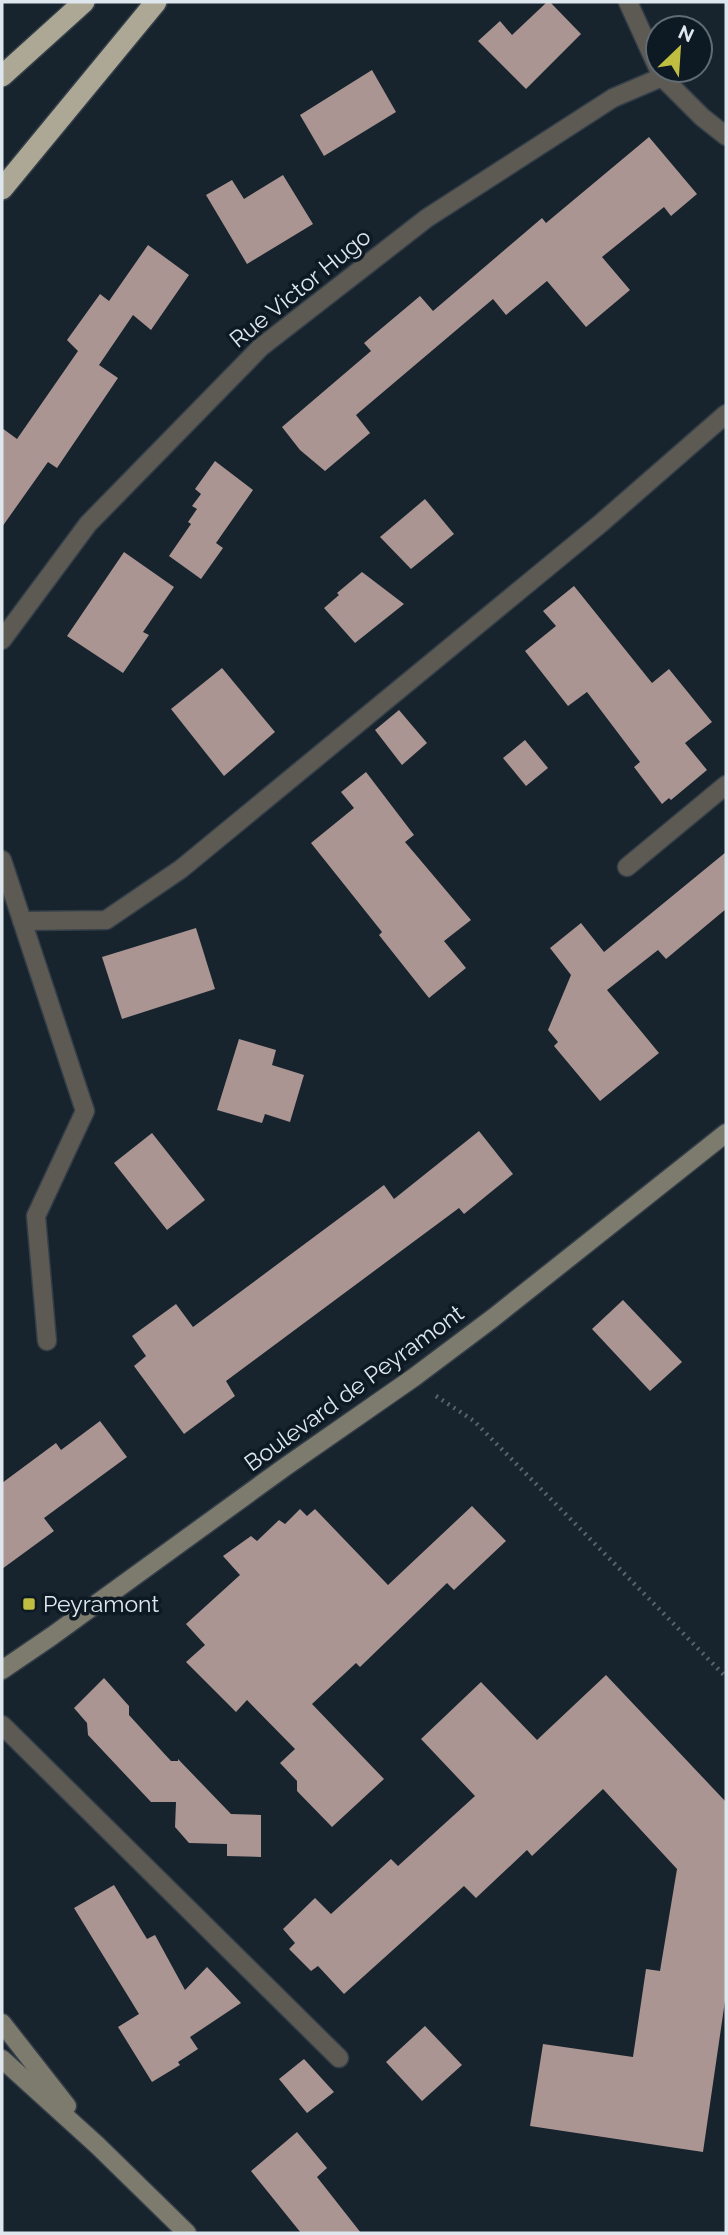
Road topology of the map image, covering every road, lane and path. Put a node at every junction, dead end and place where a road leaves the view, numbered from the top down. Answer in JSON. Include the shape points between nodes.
{"nodes":[{"id":1,"x":84,"y":2,"type":"edge"},
{"id":2,"x":156,"y":2,"type":"edge"},
{"id":3,"x":628,"y":2,"type":"edge"},
{"id":4,"x":644,"y":36,"type":"edge"},
{"id":5,"x":2,"y":76,"type":"edge"},
{"id":6,"x":644,"y":80,"type":"edge"},
{"id":7,"x":672,"y":84,"type":"edge"},
{"id":8,"x":726,"y":136,"type":"edge"},
{"id":9,"x":2,"y":188,"type":"edge"},
{"id":10,"x":726,"y":414,"type":"edge"},
{"id":11,"x":2,"y":640,"type":"edge"},
{"id":12,"x":726,"y":785,"type":"edge"},
{"id":13,"x":2,"y":860,"type":"edge"},
{"id":14,"x":627,"y":867,"type":"dead end"},
{"id":15,"x":22,"y":921,"type":"junction"},
{"id":16,"x":726,"y":1133,"type":"edge"},
{"id":17,"x":47,"y":1341,"type":"dead end"},
{"id":18,"x":413,"y":1378,"type":"junction"},
{"id":19,"x":2,"y":1670,"type":"edge"},
{"id":20,"x":726,"y":1678,"type":"edge"},
{"id":21,"x":2,"y":1725,"type":"edge"},
{"id":22,"x":2,"y":2023,"type":"edge"},
{"id":23,"x":339,"y":2058,"type":"dead end"},
{"id":24,"x":2,"y":2059,"type":"edge"},
{"id":25,"x":97,"y":2145,"type":"junction"},
{"id":26,"x":187,"y":2233,"type":"edge"}],
"edges":[{"from":1,"to":5,"type":"highway"},
{"from":2,"to":9,"type":"highway"},
{"from":3,"to":4,"type":"street"},
{"from":6,"to":11,"type":"street","name":"Rue Victor Hugo","via":[[427,218],[261,347],[88,524]]},
{"from":7,"to":8,"type":"street"},
{"from":10,"to":15,"type":"street","via":[[600,524],[181,869],[106,920]]},
{"from":12,"to":14,"type":"street"},
{"from":13,"to":15,"type":"street"},
{"from":15,"to":17,"type":"street","via":[[85,1111],[36,1216]]},
{"from":16,"to":18,"type":"street","name":"Boulevard de Peyramont"},
{"from":18,"to":19,"type":"street","name":"Boulevard de Peyramont"},
{"from":18,"to":20,"type":"path","via":[[474,1421]]},
{"from":21,"to":23,"type":"street"},
{"from":22,"to":25,"type":"street"},
{"from":24,"to":25,"type":"street"},
{"from":25,"to":26,"type":"street"}]}
